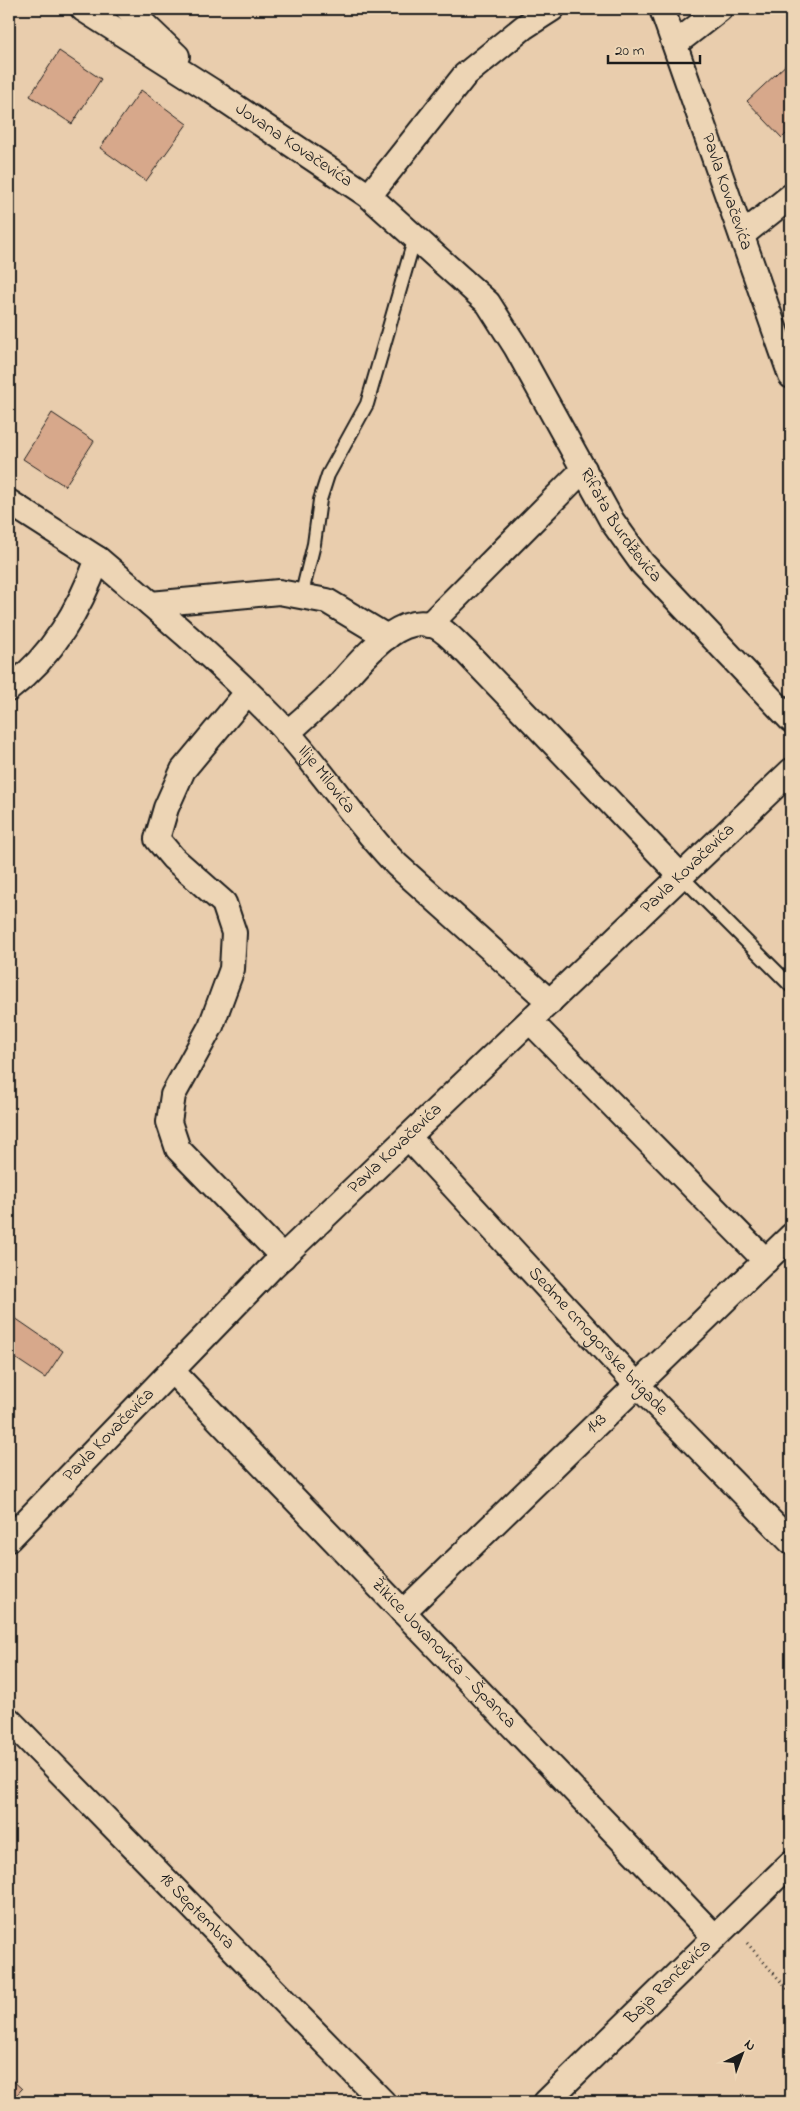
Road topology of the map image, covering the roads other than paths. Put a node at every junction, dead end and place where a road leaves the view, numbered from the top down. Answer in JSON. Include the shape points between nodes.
{"nodes":[{"id":1,"x":83,"y":9,"type":"edge"},
{"id":2,"x":128,"y":9,"type":"edge"},
{"id":3,"x":662,"y":9,"type":"edge"},
{"id":4,"x":720,"y":9,"type":"edge"},
{"id":5,"x":543,"y":12,"type":"edge"},
{"id":6,"x":675,"y":44,"type":"junction"},
{"id":7,"x":212,"y":91,"type":"junction"},
{"id":8,"x":369,"y":196,"type":"junction"},
{"id":9,"x":791,"y":196,"type":"edge"},
{"id":10,"x":742,"y":235,"type":"junction"},
{"id":11,"x":416,"y":238,"type":"junction"},
{"id":12,"x":488,"y":302,"type":"joint"},
{"id":13,"x":791,"y":376,"type":"edge"},
{"id":14,"x":584,"y":469,"type":"junction"},
{"id":15,"x":9,"y":502,"type":"edge"},
{"id":16,"x":98,"y":559,"type":"junction"},
{"id":17,"x":301,"y":597,"type":"junction"},
{"id":18,"x":152,"y":604,"type":"junction"},
{"id":19,"x":429,"y":625,"type":"junction"},
{"id":20,"x":387,"y":637,"type":"junction"},
{"id":21,"x":9,"y":689,"type":"edge"},
{"id":22,"x":247,"y":693,"type":"junction"},
{"id":23,"x":791,"y":720,"type":"edge"},
{"id":24,"x":287,"y":733,"type":"junction"},
{"id":25,"x":791,"y":771,"type":"edge"},
{"id":26,"x":681,"y":876,"type":"junction"},
{"id":27,"x":791,"y":986,"type":"edge"},
{"id":28,"x":550,"y":1002,"type":"junction"},
{"id":29,"x":530,"y":1021,"type":"junction"},
{"id":30,"x":408,"y":1137,"type":"junction"},
{"id":31,"x":791,"y":1236,"type":"edge"},
{"id":32,"x":283,"y":1257,"type":"junction"},
{"id":33,"x":766,"y":1261,"type":"junction"},
{"id":34,"x":172,"y":1371,"type":"junction"},
{"id":35,"x":637,"y":1385,"type":"junction"},
{"id":36,"x":9,"y":1539,"type":"edge"},
{"id":37,"x":791,"y":1542,"type":"edge"},
{"id":38,"x":403,"y":1612,"type":"junction"},
{"id":39,"x":9,"y":1720,"type":"edge"},
{"id":40,"x":791,"y":1863,"type":"edge"},
{"id":41,"x":722,"y":1930,"type":"junction"},
{"id":42,"x":383,"y":2102,"type":"edge"},
{"id":43,"x":546,"y":2102,"type":"edge"}],
"edges":[{"from":1,"to":7,"type":"street","name":"Jovana Kovačevića"},
{"from":2,"to":7,"type":"street"},
{"from":3,"to":6,"type":"street","name":"Pavla Kovačevića"},
{"from":4,"to":6,"type":"street"},
{"from":5,"to":8,"type":"street","via":[[465,75]]},
{"from":6,"to":10,"type":"street","name":"Pavla Kovačevića"},
{"from":7,"to":8,"type":"street","name":"Jovana Kovačevića"},
{"from":8,"to":11,"type":"street","name":"Jovana Kovačevića"},
{"from":9,"to":10,"type":"street"},
{"from":10,"to":13,"type":"street","name":"Pavla Kovačevića"},
{"from":11,"to":12,"type":"street","name":"Jovana Kovačevića"},
{"from":11,"to":17,"type":"lane","via":[[367,404],[328,475]]},
{"from":12,"to":14,"type":"street","name":"Rifata Burdževića"},
{"from":14,"to":19,"type":"street"},
{"from":14,"to":23,"type":"street","name":"Rifata Burdževića","via":[[612,520],[642,563]]},
{"from":15,"to":16,"type":"street","name":"Ilije Milovića"},
{"from":16,"to":18,"type":"street","name":"Ilije Milovića"},
{"from":16,"to":21,"type":"street","via":[[71,618],[50,651]]},
{"from":17,"to":18,"type":"street","via":[[279,592]]},
{"from":17,"to":20,"type":"street","via":[[327,601]]},
{"from":18,"to":22,"type":"street","name":"Ilije Milovića"},
{"from":19,"to":20,"type":"street","via":[[397,629]]},
{"from":19,"to":26,"type":"street","via":[[437,627],[466,652]]},
{"from":20,"to":24,"type":"street"},
{"from":22,"to":24,"type":"street","name":"Ilije Milovića"},
{"from":22,"to":32,"type":"street","via":[[183,770],[157,838],[173,858],[224,903],[234,933],[232,968],[211,1026],[173,1095],[170,1122],[178,1149]]},
{"from":24,"to":28,"type":"street","name":"Ilije Milovića","via":[[375,843]]},
{"from":25,"to":26,"type":"street","name":"Pavla Kovačevića"},
{"from":26,"to":27,"type":"lane"},
{"from":26,"to":28,"type":"street","name":"Pavla Kovačevića"},
{"from":28,"to":29,"type":"street","name":"Pavla Kovačevića"},
{"from":29,"to":30,"type":"street","name":"Pavla Kovačevića"},
{"from":29,"to":33,"type":"street"},
{"from":30,"to":32,"type":"street","name":"Pavla Kovačevića"},
{"from":30,"to":35,"type":"street","name":"Sedme crnogorske brigade"},
{"from":31,"to":33,"type":"street","name":"143"},
{"from":32,"to":34,"type":"street","name":"Pavla Kovačevića"},
{"from":33,"to":35,"type":"street","name":"143"},
{"from":34,"to":36,"type":"street","name":"Pavla Kovačevića"},
{"from":34,"to":38,"type":"street","name":"Žikice Jovanovića - Španca"},
{"from":35,"to":37,"type":"street","name":"Sedme crnogorske brigade"},
{"from":35,"to":38,"type":"street","name":"143"},
{"from":38,"to":41,"type":"street","name":"Žikice Jovanovića - Španca"},
{"from":39,"to":42,"type":"street","name":"18 Septembra"},
{"from":40,"to":41,"type":"street","name":"Baja Rančevića"},
{"from":41,"to":43,"type":"street","name":"Baja Rančevića"}]}
